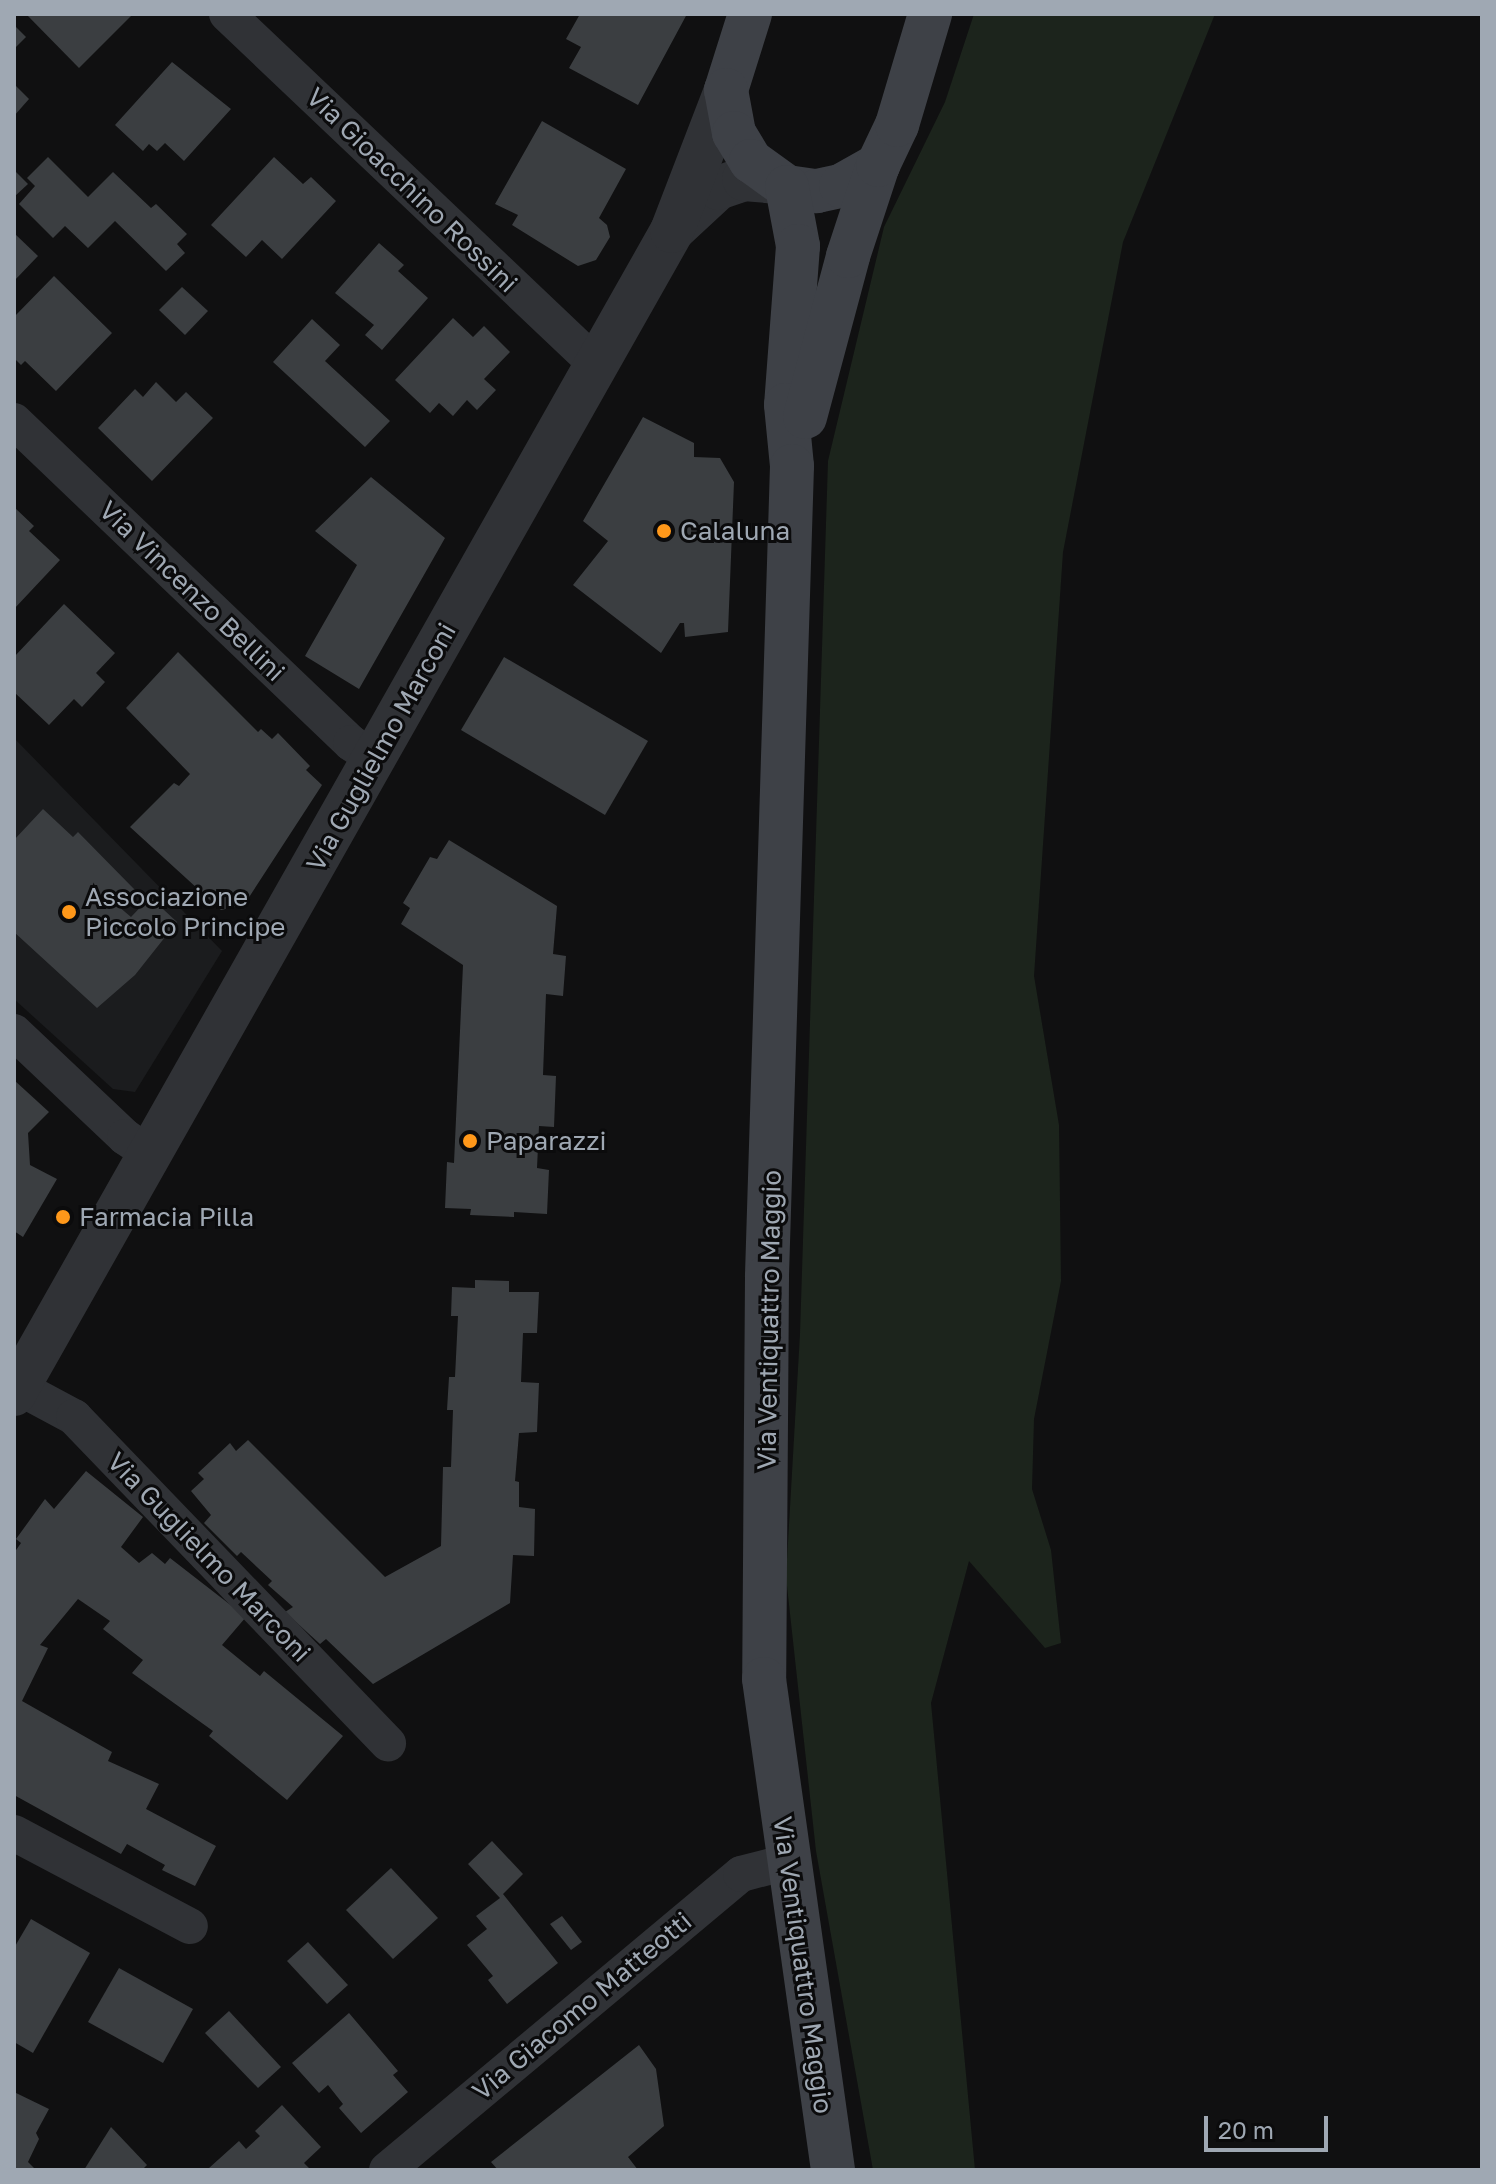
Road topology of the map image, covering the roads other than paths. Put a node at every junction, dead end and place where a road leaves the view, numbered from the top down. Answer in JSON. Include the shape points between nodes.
{"nodes":[{"id":1,"x":227,"y":14,"type":"edge"},
{"id":2,"x":750,"y":14,"type":"edge"},
{"id":3,"x":930,"y":14,"type":"edge"},
{"id":4,"x":726,"y":90,"type":"junction"},
{"id":5,"x":878,"y":165,"type":"junction"},
{"id":6,"x":782,"y":184,"type":"junction"},
{"id":7,"x":672,"y":231,"type":"junction"},
{"id":8,"x":598,"y":366,"type":"junction"},
{"id":9,"x":14,"y":421,"type":"edge"},
{"id":10,"x":792,"y":466,"type":"junction"},
{"id":11,"x":373,"y":758,"type":"junction"},
{"id":12,"x":14,"y":1032,"type":"edge"},
{"id":13,"x":150,"y":1154,"type":"junction"},
{"id":14,"x":16,"y":1390,"type":"edge"},
{"id":15,"x":388,"y":1743,"type":"dead end"},
{"id":16,"x":14,"y":1833,"type":"edge"},
{"id":17,"x":787,"y":1862,"type":"junction"},
{"id":18,"x":190,"y":1926,"type":"dead end"},
{"id":19,"x":387,"y":2170,"type":"edge"},
{"id":20,"x":833,"y":2170,"type":"edge"}],
"edges":[{"from":1,"to":8,"type":"street","name":"Via Gioacchino Rossini"},
{"from":2,"to":4,"type":"main road"},
{"from":3,"to":5,"type":"main road","name":"Via Ventiquattro Maggio","via":[[897,125]]},
{"from":4,"to":6,"type":"main road","via":[[740,145],[751,161]]},
{"from":4,"to":7,"type":"street","name":"Via Guglielmo Marconi"},
{"from":5,"to":6,"type":"main road","via":[[841,186],[817,191]]},
{"from":5,"to":10,"type":"main road","name":"Via Ventiquattro Maggio"},
{"from":6,"to":7,"type":"street","name":"Via Guglielmo Marconi","via":[[744,179],[718,188]]},
{"from":6,"to":10,"type":"main road","name":"Via Ventiquattro Maggio","via":[[798,246],[786,405]]},
{"from":7,"to":8,"type":"street","name":"Via Guglielmo Marconi"},
{"from":8,"to":11,"type":"street","name":"Via Guglielmo Marconi"},
{"from":9,"to":11,"type":"street","name":"Via Vincenzo Bellini","via":[[351,743]]},
{"from":10,"to":17,"type":"main road","name":"Via Ventiquattro Maggio","via":[[767,1277],[764,1663]]},
{"from":11,"to":13,"type":"street","name":"Via Guglielmo Marconi"},
{"from":12,"to":13,"type":"street","via":[[125,1137]]},
{"from":13,"to":14,"type":"street","name":"Via Guglielmo Marconi"},
{"from":14,"to":15,"type":"street","name":"Via Guglielmo Marconi","via":[[74,1417]]},
{"from":16,"to":18,"type":"street"},
{"from":17,"to":19,"type":"street","name":"Via Giacomo Matteotti","via":[[741,1874]]},
{"from":17,"to":20,"type":"main road","name":"Via Ventiquattro Maggio"}]}
